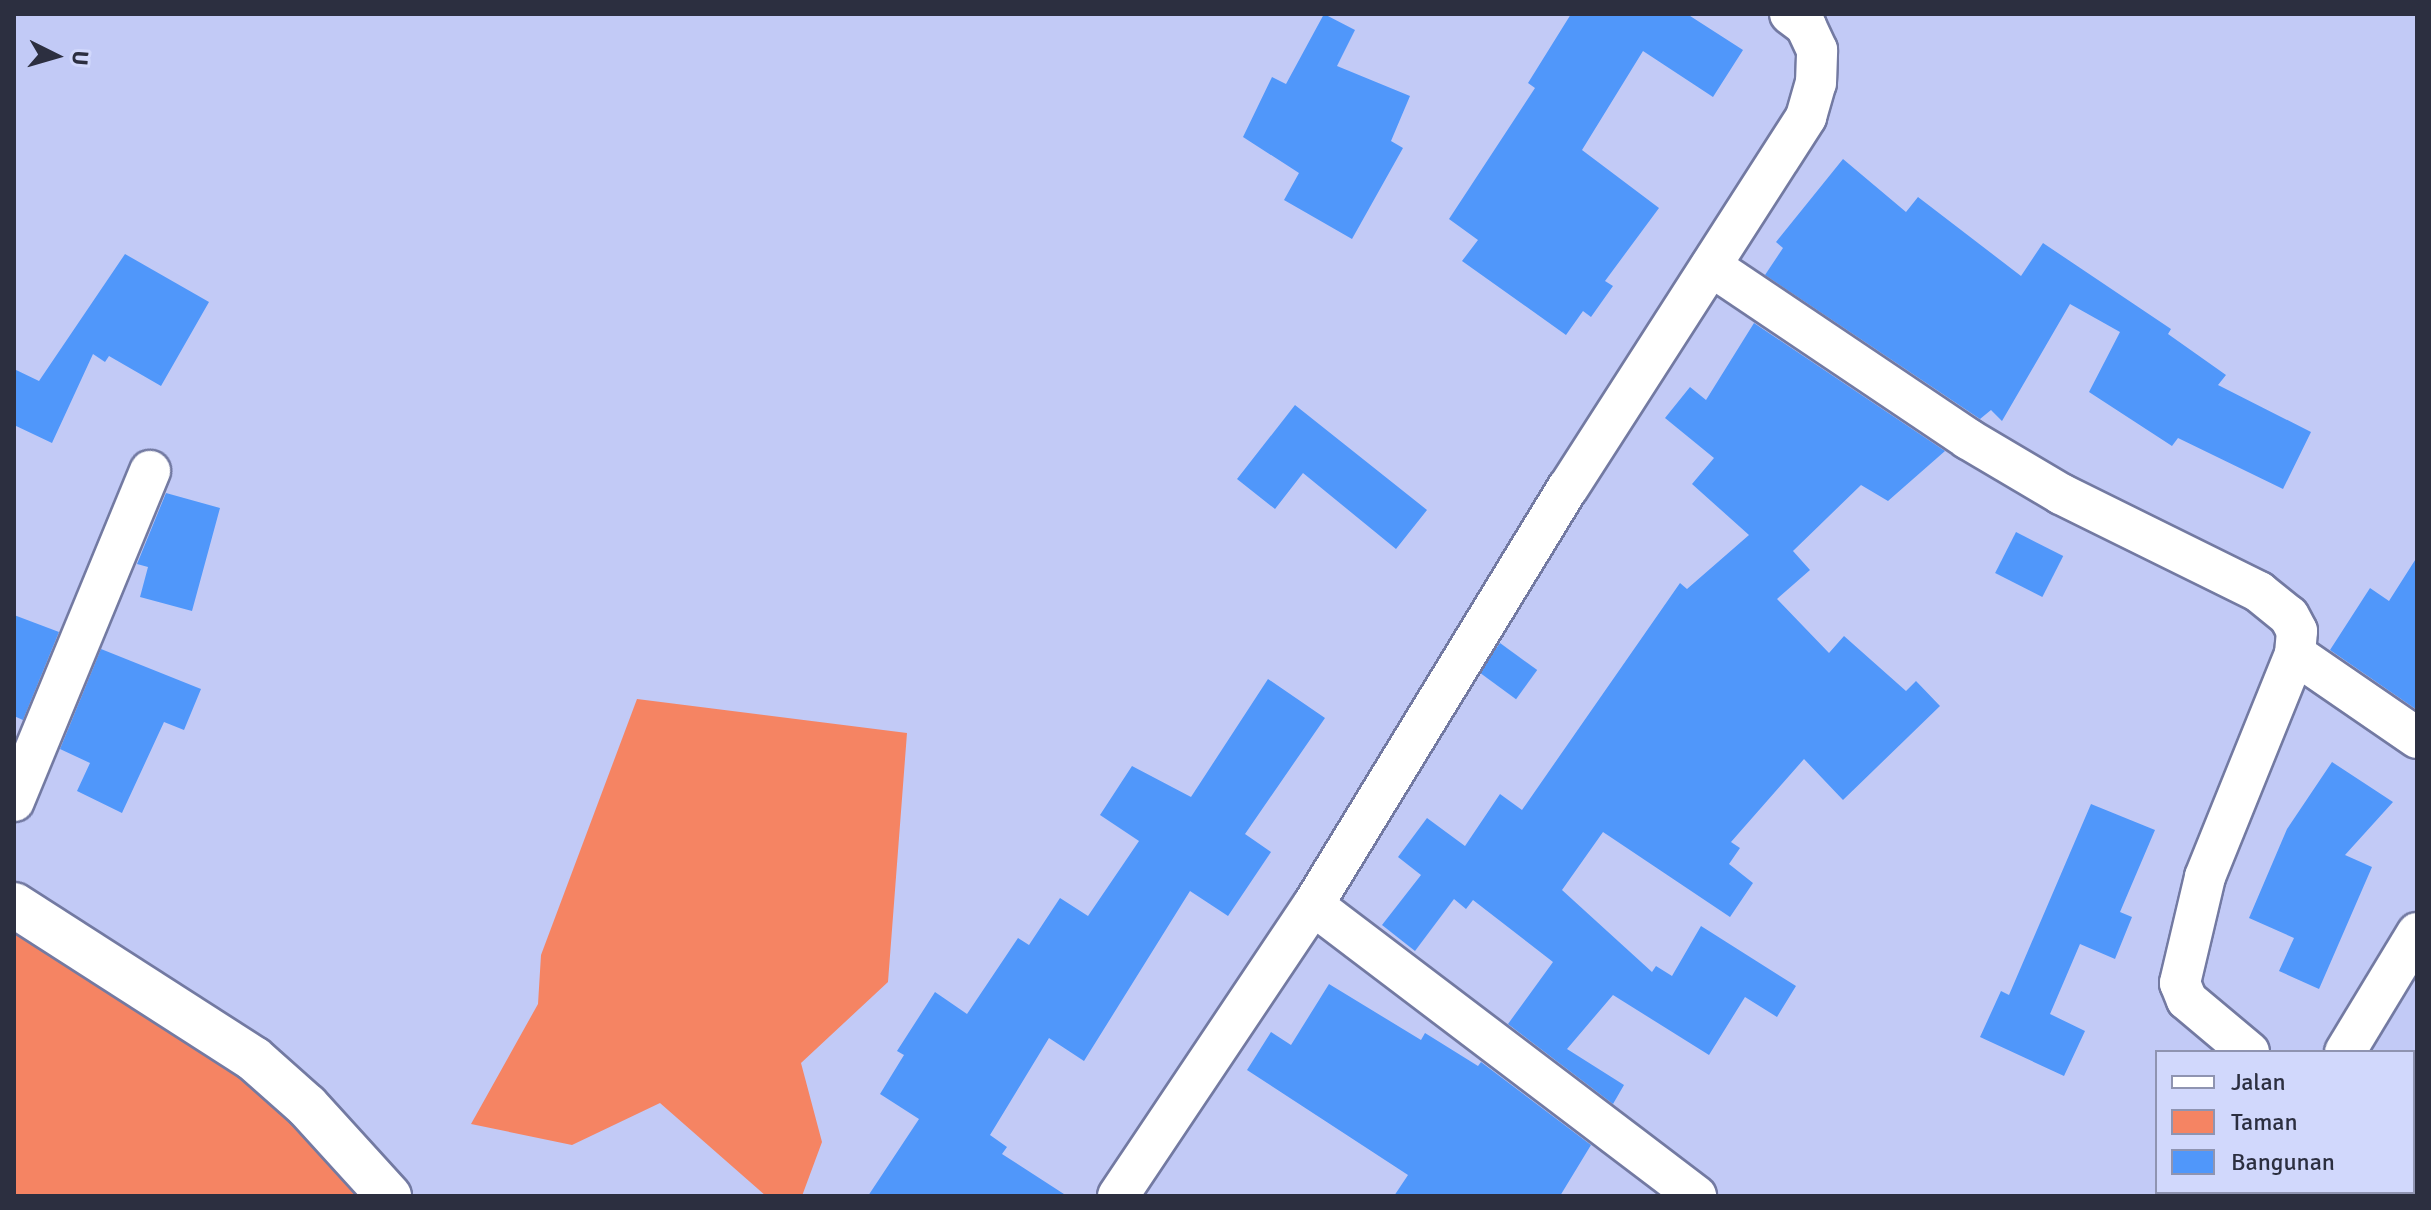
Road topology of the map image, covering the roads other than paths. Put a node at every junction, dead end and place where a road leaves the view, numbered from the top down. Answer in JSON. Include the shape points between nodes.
{"nodes":[{"id":1,"x":1790,"y":14,"type":"edge"},
{"id":2,"x":1711,"y":266,"type":"junction"},
{"id":3,"x":150,"y":471,"type":"dead end"},
{"id":4,"x":2295,"y":654,"type":"junction"},
{"id":5,"x":2417,"y":738,"type":"edge"},
{"id":6,"x":14,"y":801,"type":"edge"},
{"id":7,"x":14,"y":905,"type":"edge"},
{"id":8,"x":1313,"y":905,"type":"junction"},
{"id":9,"x":2417,"y":933,"type":"edge"},
{"id":10,"x":2247,"y":1050,"type":"edge"},
{"id":11,"x":2346,"y":1050,"type":"edge"},
{"id":12,"x":389,"y":1196,"type":"edge"},
{"id":13,"x":1118,"y":1196,"type":"edge"},
{"id":14,"x":1696,"y":1196,"type":"edge"}],
"edges":[{"from":1,"to":2,"type":"street","via":[[1806,26],[1817,50],[1816,83],[1806,117]]},
{"from":2,"to":4,"type":"street","via":[[2061,494],[2259,592],[2289,616],[2297,631]]},
{"from":2,"to":8,"type":"street","via":[[1568,488]]},
{"from":3,"to":6,"type":"street"},
{"from":4,"to":5,"type":"street"},
{"from":4,"to":10,"type":"street","via":[[2205,877],[2180,983],[2187,1000]]},
{"from":7,"to":12,"type":"main road","via":[[254,1059],[307,1106]]},
{"from":8,"to":13,"type":"street"},
{"from":8,"to":14,"type":"street"},
{"from":9,"to":11,"type":"street"}]}
